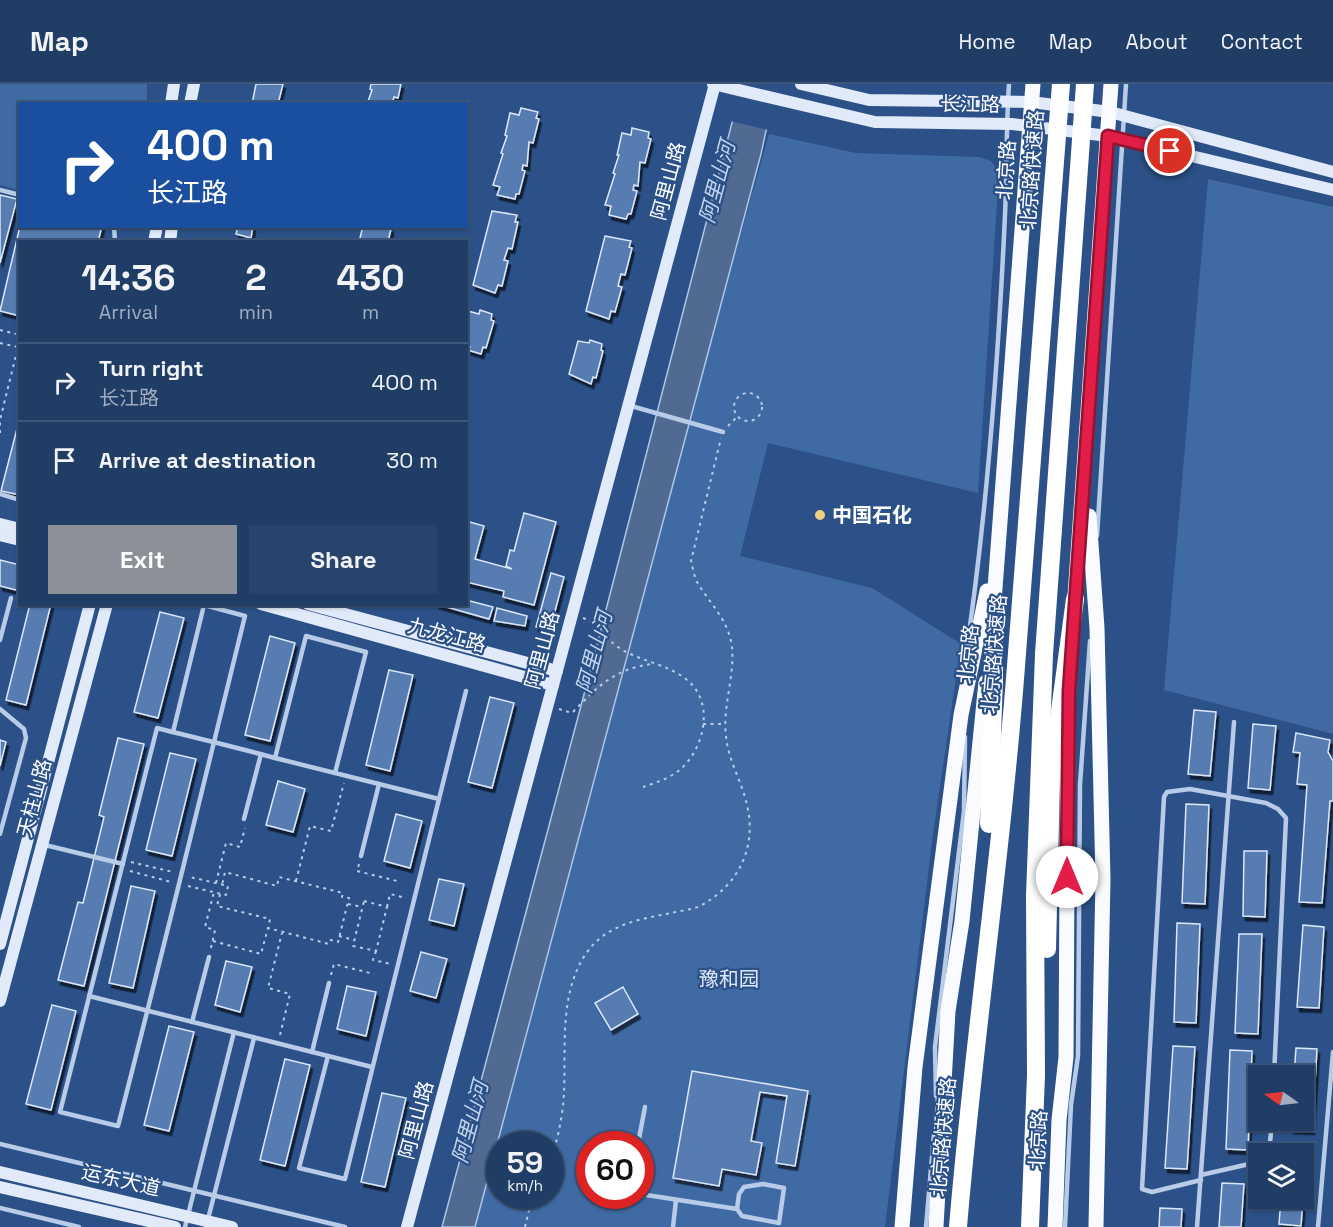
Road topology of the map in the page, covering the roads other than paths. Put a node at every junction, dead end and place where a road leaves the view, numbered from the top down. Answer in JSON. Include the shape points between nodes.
{"nodes":[{"id":1,"x":174,"y":84,"type":"edge"},
{"id":2,"x":194,"y":84,"type":"edge"},
{"id":3,"x":714,"y":84,"type":"edge"},
{"id":4,"x":801,"y":84,"type":"edge"},
{"id":5,"x":1009,"y":84,"type":"edge"},
{"id":6,"x":1033,"y":84,"type":"edge"},
{"id":7,"x":1061,"y":84,"type":"edge"},
{"id":8,"x":1084,"y":84,"type":"edge"},
{"id":9,"x":1111,"y":84,"type":"edge"},
{"id":10,"x":1126,"y":84,"type":"edge"},
{"id":11,"x":1008,"y":101,"type":"junction"},
{"id":12,"x":171,"y":102,"type":"edge"},
{"id":13,"x":190,"y":102,"type":"edge"},
{"id":14,"x":1031,"y":102,"type":"junction"},
{"id":15,"x":1117,"y":115,"type":"junction"},
{"id":16,"x":1008,"y":124,"type":"junction"},
{"id":17,"x":1030,"y":125,"type":"junction"},
{"id":18,"x":1116,"y":138,"type":"junction"},
{"id":19,"x":1333,"y":172,"type":"edge"},
{"id":20,"x":0,"y":190,"type":"edge"},
{"id":21,"x":1333,"y":190,"type":"edge"},
{"id":22,"x":18,"y":194,"type":"edge"},
{"id":23,"x":628,"y":405,"type":"junction"},
{"id":24,"x":723,"y":432,"type":"road end"},
{"id":25,"x":1086,"y":451,"type":"junction"},
{"id":26,"x":0,"y":495,"type":"edge"},
{"id":27,"x":18,"y":500,"type":"edge"},
{"id":28,"x":0,"y":524,"type":"edge"},
{"id":29,"x":1000,"y":526,"type":"junction"},
{"id":30,"x":18,"y":528,"type":"edge"},
{"id":31,"x":0,"y":535,"type":"edge"},
{"id":32,"x":18,"y":540,"type":"edge"},
{"id":33,"x":1093,"y":590,"type":"junction"},
{"id":34,"x":11,"y":598,"type":"dead end"},
{"id":35,"x":1075,"y":599,"type":"junction"},
{"id":36,"x":89,"y":606,"type":"edge"},
{"id":37,"x":106,"y":606,"type":"edge"},
{"id":38,"x":204,"y":606,"type":"edge"},
{"id":39,"x":208,"y":606,"type":"edge"},
{"id":40,"x":268,"y":606,"type":"edge"},
{"id":41,"x":315,"y":606,"type":"edge"},
{"id":42,"x":993,"y":619,"type":"junction"},
{"id":43,"x":0,"y":640,"type":"edge"},
{"id":44,"x":557,"y":671,"type":"junction"},
{"id":45,"x":553,"y":685,"type":"junction"},
{"id":46,"x":466,"y":691,"type":"dead end"},
{"id":47,"x":965,"y":694,"type":"junction"},
{"id":48,"x":0,"y":709,"type":"edge"},
{"id":49,"x":1234,"y":722,"type":"dead end"},
{"id":50,"x":173,"y":732,"type":"junction"},
{"id":51,"x":213,"y":742,"type":"junction"},
{"id":52,"x":261,"y":754,"type":"junction"},
{"id":53,"x":275,"y":758,"type":"junction"},
{"id":54,"x":336,"y":773,"type":"junction"},
{"id":55,"x":379,"y":784,"type":"junction"},
{"id":56,"x":1228,"y":798,"type":"junction"},
{"id":57,"x":439,"y":799,"type":"junction"},
{"id":58,"x":244,"y":819,"type":"road end"},
{"id":59,"x":0,"y":834,"type":"edge"},
{"id":60,"x":42,"y":844,"type":"junction"},
{"id":61,"x":361,"y":856,"type":"road end"},
{"id":62,"x":123,"y":865,"type":"junction"},
{"id":63,"x":0,"y":944,"type":"edge"},
{"id":64,"x":209,"y":957,"type":"road end"},
{"id":65,"x":329,"y":983,"type":"road end"},
{"id":66,"x":89,"y":996,"type":"junction"},
{"id":67,"x":0,"y":1001,"type":"edge"},
{"id":68,"x":148,"y":1011,"type":"junction"},
{"id":69,"x":192,"y":1022,"type":"junction"},
{"id":70,"x":234,"y":1032,"type":"junction"},
{"id":71,"x":254,"y":1038,"type":"junction"},
{"id":72,"x":312,"y":1052,"type":"junction"},
{"id":73,"x":1333,"y":1052,"type":"edge"},
{"id":74,"x":328,"y":1056,"type":"junction"},
{"id":75,"x":1275,"y":1065,"type":"edge"},
{"id":76,"x":372,"y":1067,"type":"junction"},
{"id":77,"x":645,"y":1107,"type":"dead end"},
{"id":78,"x":968,"y":1107,"type":"junction"},
{"id":79,"x":1034,"y":1127,"type":"junction"},
{"id":80,"x":640,"y":1131,"type":"edge"},
{"id":81,"x":0,"y":1144,"type":"edge"},
{"id":82,"x":1248,"y":1165,"type":"edge"},
{"id":83,"x":0,"y":1172,"type":"edge"},
{"id":84,"x":1062,"y":1176,"type":"junction"},
{"id":85,"x":1201,"y":1177,"type":"junction"},
{"id":86,"x":0,"y":1187,"type":"edge"},
{"id":87,"x":194,"y":1191,"type":"junction"},
{"id":88,"x":214,"y":1196,"type":"junction"},
{"id":89,"x":654,"y":1196,"type":"edge"},
{"id":90,"x":676,"y":1200,"type":"junction"},
{"id":91,"x":0,"y":1208,"type":"edge"},
{"id":92,"x":737,"y":1209,"type":"junction"},
{"id":93,"x":186,"y":1222,"type":"edge"},
{"id":94,"x":206,"y":1224,"type":"edge"},
{"id":95,"x":79,"y":1227,"type":"edge"},
{"id":96,"x":175,"y":1227,"type":"edge"},
{"id":97,"x":232,"y":1227,"type":"edge"},
{"id":98,"x":345,"y":1227,"type":"edge"},
{"id":99,"x":407,"y":1227,"type":"edge"},
{"id":100,"x":672,"y":1227,"type":"edge"},
{"id":101,"x":895,"y":1227,"type":"edge"},
{"id":102,"x":902,"y":1227,"type":"edge"},
{"id":103,"x":926,"y":1227,"type":"edge"},
{"id":104,"x":936,"y":1227,"type":"edge"},
{"id":105,"x":958,"y":1227,"type":"edge"},
{"id":106,"x":1030,"y":1227,"type":"edge"},
{"id":107,"x":1055,"y":1227,"type":"edge"},
{"id":108,"x":1065,"y":1227,"type":"edge"},
{"id":109,"x":1096,"y":1227,"type":"edge"},
{"id":110,"x":1197,"y":1227,"type":"edge"},
{"id":111,"x":1318,"y":1227,"type":"edge"}],
"edges":[{"from":1,"to":12,"type":"street"},
{"from":2,"to":13,"type":"street"},
{"from":3,"to":16,"type":"street","name":"长江路","via":[[875,122]]},
{"from":3,"to":23,"type":"street","name":"阿里山路"},
{"from":4,"to":11,"type":"street","name":"长江路","via":[[877,100]]},
{"from":5,"to":11,"type":"lane"},
{"from":6,"to":14,"type":"main road","name":"北京路"},
{"from":7,"to":78,"type":"highway","name":"北京路快速路","bridge":true,"via":[[1017,653],[995,885]]},
{"from":8,"to":79,"type":"highway","bridge":true,"via":[[1044,654],[1035,896]]},
{"from":9,"to":15,"type":"main road","name":"北京路"},
{"from":10,"to":15,"type":"lane"},
{"from":11,"to":14,"type":"street","name":"长江路"},
{"from":11,"to":16,"type":"lane"},
{"from":14,"to":15,"type":"street","name":"长江路"},
{"from":14,"to":17,"type":"main road","name":"北京路"},
{"from":15,"to":18,"type":"main road","name":"北京路"},
{"from":15,"to":19,"type":"street","name":"长江路"},
{"from":16,"to":17,"type":"street","name":"长江路"},
{"from":16,"to":101,"type":"lane","via":[[982,541],[939,829]]},
{"from":17,"to":18,"type":"street","name":"长江路"},
{"from":17,"to":29,"type":"main road","name":"北京路"},
{"from":18,"to":21,"type":"street","name":"长江路"},
{"from":18,"to":25,"type":"main road","name":"北京路"},
{"from":18,"to":33,"type":"lane"},
{"from":20,"to":22,"type":"lane"},
{"from":23,"to":24,"type":"lane"},
{"from":23,"to":44,"type":"street","name":"阿里山路"},
{"from":25,"to":33,"type":"main road"},
{"from":25,"to":35,"type":"main road","name":"北京路"},
{"from":26,"to":27,"type":"lane"},
{"from":28,"to":30,"type":"street"},
{"from":29,"to":42,"type":"main road","name":"北京路"},
{"from":29,"to":47,"type":"main road"},
{"from":31,"to":32,"type":"street"},
{"from":33,"to":84,"type":"lane","via":[[1080,785],[1078,1056]]},
{"from":33,"to":109,"type":"main road","via":[[1103,879]]},
{"from":34,"to":43,"type":"lane"},
{"from":35,"to":79,"type":"highway","via":[[1051,778],[1046,1036]]},
{"from":35,"to":84,"type":"main road","name":"北京路","via":[[1069,691],[1066,1057],[1059,1119]]},
{"from":36,"to":63,"type":"street","name":"天柱山路"},
{"from":37,"to":60,"type":"street","name":"天柱山路"},
{"from":38,"to":50,"type":"lane"},
{"from":39,"to":51,"type":"lane","via":[[245,616]]},
{"from":40,"to":45,"type":"street","name":"九龙江路"},
{"from":41,"to":44,"type":"street","name":"九龙江路"},
{"from":42,"to":78,"type":"highway","via":[[991,803],[971,1018]]},
{"from":42,"to":104,"type":"main road","name":"北京路","via":[[962,921],[948,1011]]},
{"from":44,"to":45,"type":"street","name":"阿里山路"},
{"from":45,"to":99,"type":"street","name":"阿里山路"},
{"from":46,"to":57,"type":"lane"},
{"from":47,"to":102,"type":"main road","via":[[915,1067]]},
{"from":47,"to":103,"type":"lane","via":[[963,811],[935,1047],[935,1123]]},
{"from":48,"to":59,"type":"lane","via":[[24,729],[26,738]]},
{"from":49,"to":56,"type":"lane"},
{"from":50,"to":51,"type":"lane"},
{"from":50,"to":62,"type":"lane","via":[[157,728]]},
{"from":51,"to":52,"type":"lane"},
{"from":51,"to":68,"type":"lane"},
{"from":52,"to":53,"type":"lane"},
{"from":52,"to":58,"type":"lane"},
{"from":53,"to":54,"type":"lane"},
{"from":53,"to":54,"type":"lane","via":[[306,636],[366,652]]},
{"from":54,"to":55,"type":"lane"},
{"from":55,"to":57,"type":"lane"},
{"from":55,"to":61,"type":"lane"},
{"from":56,"to":75,"type":"lane","via":[[1266,804],[1286,818]]},
{"from":56,"to":85,"type":"lane"},
{"from":56,"to":85,"type":"lane","via":[[1190,789],[1167,792],[1164,797],[1142,1189],[1152,1192]]},
{"from":57,"to":76,"type":"lane"},
{"from":60,"to":62,"type":"lane"},
{"from":60,"to":67,"type":"street","name":"天柱山路"},
{"from":62,"to":66,"type":"lane"},
{"from":64,"to":69,"type":"lane"},
{"from":65,"to":72,"type":"lane"},
{"from":66,"to":68,"type":"lane"},
{"from":66,"to":68,"type":"lane","via":[[60,1112],[83,1118],[118,1126]]},
{"from":68,"to":69,"type":"lane"},
{"from":69,"to":70,"type":"lane"},
{"from":70,"to":71,"type":"lane"},
{"from":70,"to":87,"type":"lane"},
{"from":71,"to":72,"type":"lane"},
{"from":71,"to":88,"type":"lane"},
{"from":72,"to":74,"type":"lane"},
{"from":73,"to":111,"type":"lane"},
{"from":74,"to":76,"type":"lane"},
{"from":74,"to":76,"type":"lane","via":[[299,1168],[345,1179]]},
{"from":77,"to":80,"type":"lane"},
{"from":78,"to":105,"type":"highway","name":"北京路快速路"},
{"from":79,"to":106,"type":"highway"},
{"from":81,"to":87,"type":"lane"},
{"from":82,"to":85,"type":"lane"},
{"from":83,"to":93,"type":"street","name":"运东大道"},
{"from":84,"to":107,"type":"main road","name":"北京路"},
{"from":84,"to":108,"type":"lane"},
{"from":85,"to":110,"type":"lane"},
{"from":86,"to":96,"type":"street","name":"运东大道"},
{"from":87,"to":88,"type":"lane"},
{"from":87,"to":93,"type":"lane"},
{"from":88,"to":94,"type":"lane"},
{"from":88,"to":98,"type":"lane"},
{"from":89,"to":90,"type":"lane"},
{"from":90,"to":92,"type":"lane"},
{"from":90,"to":100,"type":"lane"},
{"from":91,"to":95,"type":"lane"},
{"from":92,"to":92,"type":"lane","via":[[742,1216],[779,1223],[784,1188],[763,1184],[744,1187]]},
{"from":93,"to":94,"type":"street","name":"运东大道"},
{"from":94,"to":97,"type":"street","name":"运东大道"}]}
